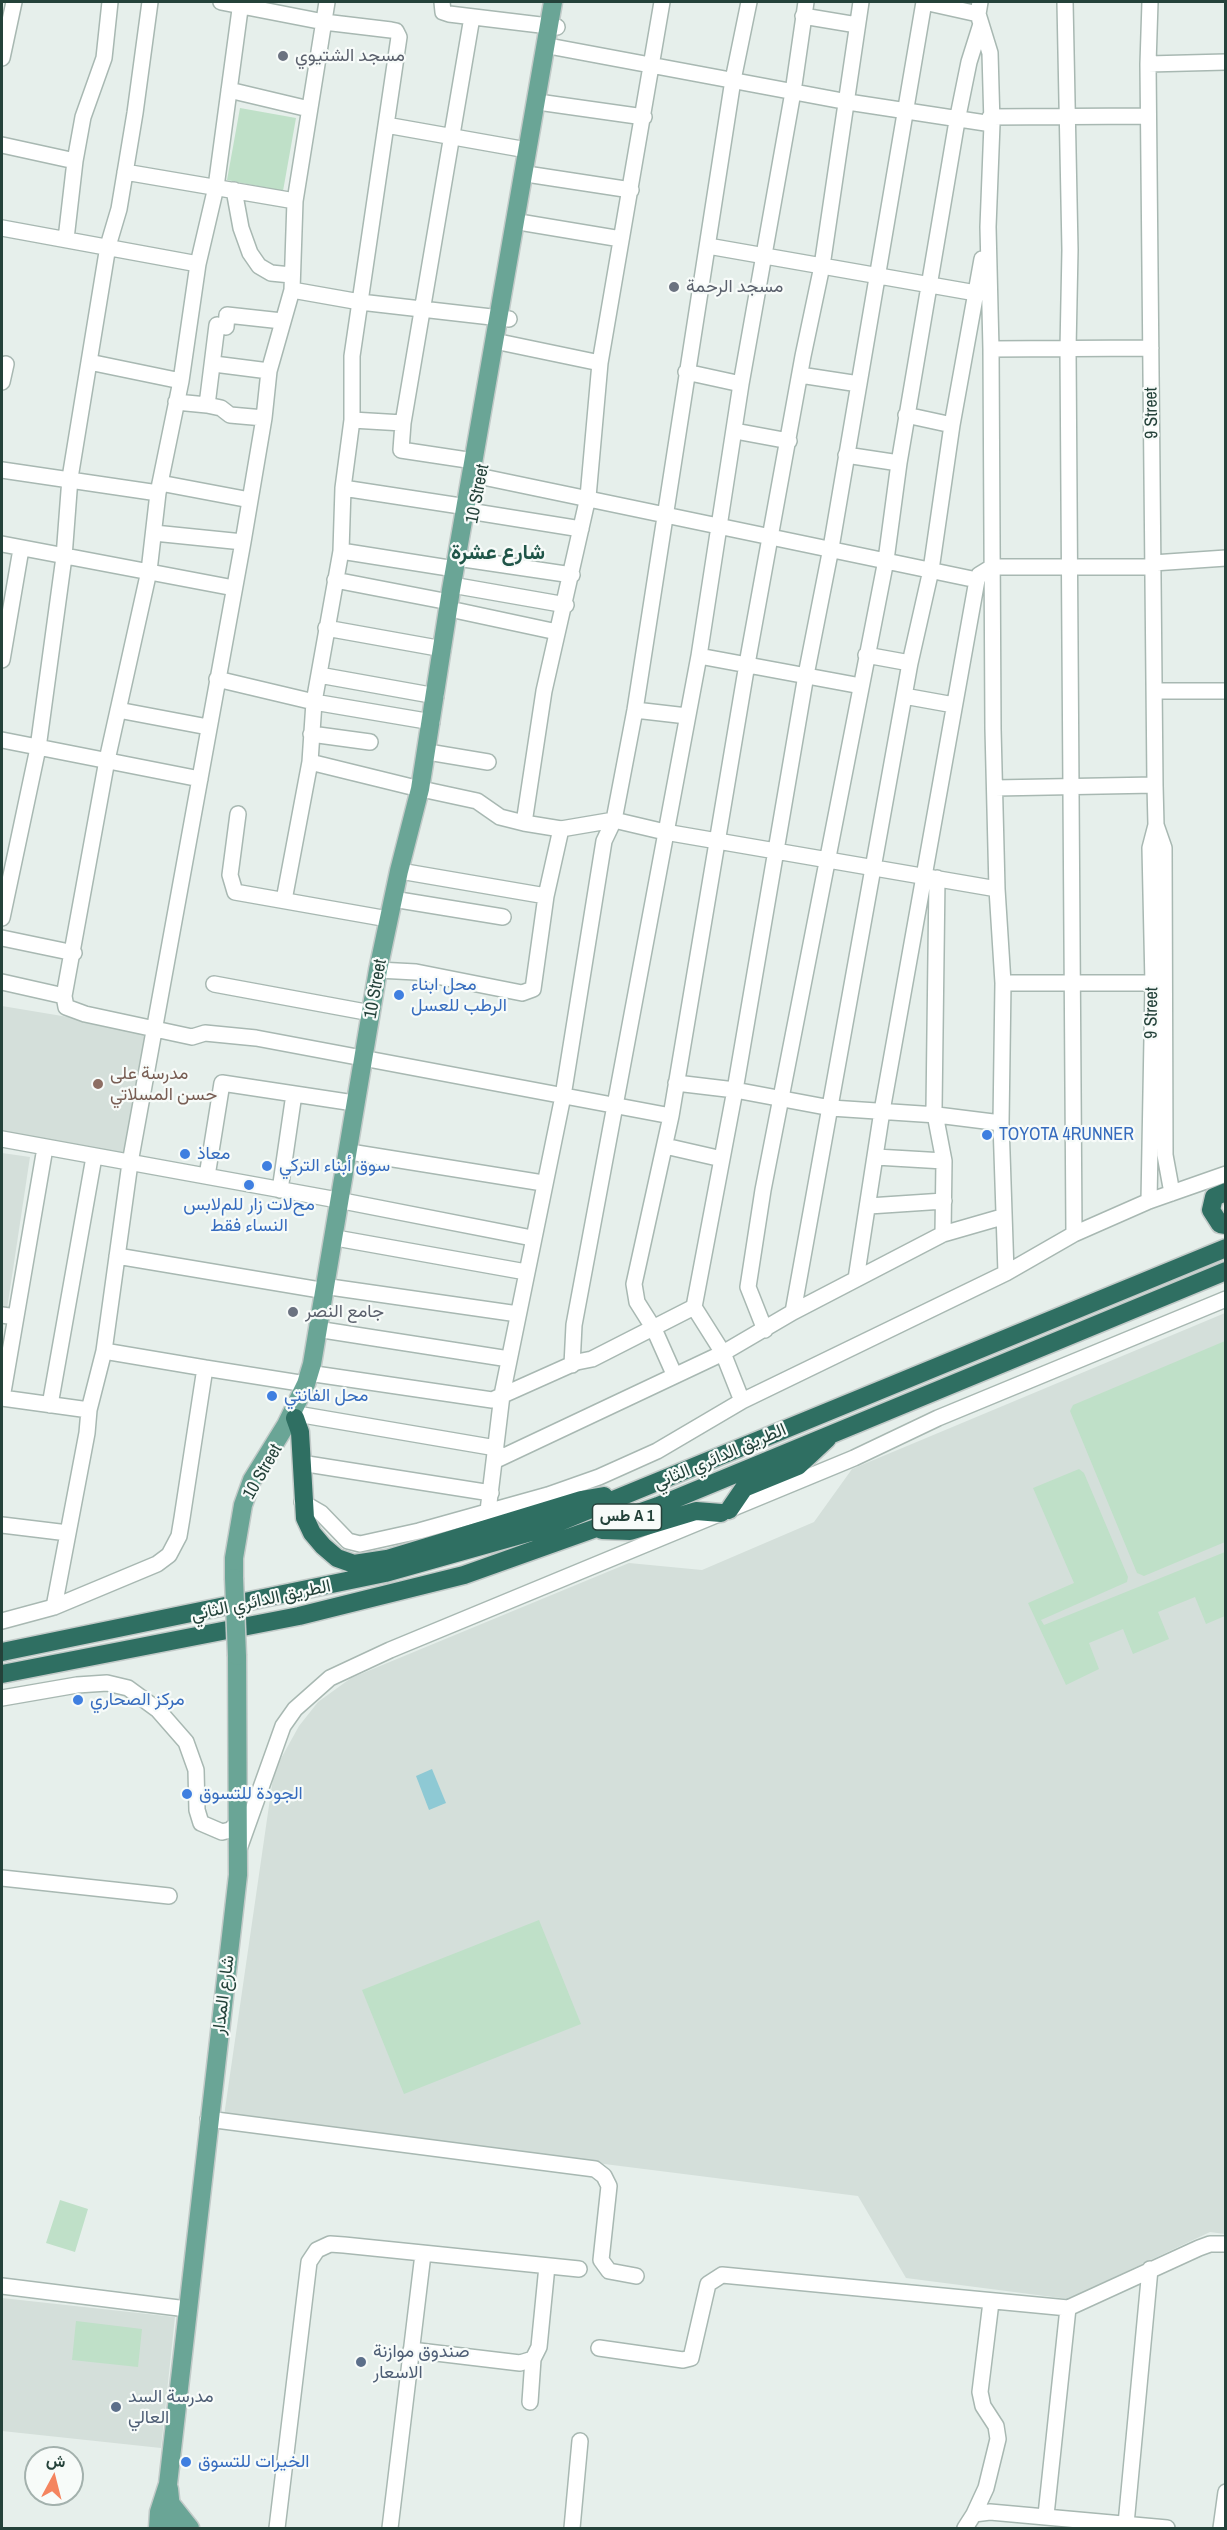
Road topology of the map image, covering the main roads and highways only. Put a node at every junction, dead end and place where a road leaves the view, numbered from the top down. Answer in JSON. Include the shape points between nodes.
{"nodes":[{"id":1,"x":553,"y":2,"type":"edge"},
{"id":2,"x":561,"y":2,"type":"edge"},
{"id":3,"x":553,"y":27,"type":"junction"},
{"id":4,"x":504,"y":318,"type":"junction"},
{"id":5,"x":479,"y":469,"type":"junction"},
{"id":6,"x":457,"y":582,"type":"junction"},
{"id":7,"x":423,"y":789,"type":"junction"},
{"id":8,"x":382,"y":970,"type":"junction"},
{"id":9,"x":366,"y":1059,"type":"junction"},
{"id":10,"x":1226,"y":1192,"type":"edge"},
{"id":11,"x":341,"y":1201,"type":"junction"},
{"id":12,"x":1226,"y":1225,"type":"edge"},
{"id":13,"x":1226,"y":1248,"type":"edge"},
{"id":14,"x":1226,"y":1271,"type":"edge"},
{"id":15,"x":328,"y":1289,"type":"junction"},
{"id":16,"x":310,"y":1379,"type":"junction"},
{"id":17,"x":296,"y":1416,"type":"junction"},
{"id":18,"x":835,"y":1432,"type":"junction"},
{"id":19,"x":632,"y":1492,"type":"junction"},
{"id":20,"x":243,"y":1506,"type":"junction"},
{"id":21,"x":594,"y":1529,"type":"junction"},
{"id":22,"x":2,"y":1652,"type":"edge"},
{"id":23,"x":2,"y":1674,"type":"edge"},
{"id":24,"x":163,"y":2515,"type":"edge"},
{"id":25,"x":173,"y":2529,"type":"edge"},
{"id":26,"x":190,"y":2529,"type":"edge"}],
"edges":[{"from":1,"to":3,"type":"main road","name":"10 Street"},
{"from":2,"to":3,"type":"main road","name":"10 Street"},
{"from":3,"to":4,"type":"main road","name":"10 Street","via":[[527,150]]},
{"from":3,"to":4,"type":"main road","name":"10 Street","via":[[554,47],[525,223]]},
{"from":4,"to":5,"type":"main road","name":"10 Street"},
{"from":4,"to":5,"type":"main road","name":"10 Street","via":[[504,343]]},
{"from":5,"to":6,"type":"main road","name":"10 Street"},
{"from":6,"to":7,"type":"main road","name":"10 Street"},
{"from":6,"to":7,"type":"main road","name":"10 Street","via":[[434,753]]},
{"from":7,"to":8,"type":"main road","name":"10 Street"},
{"from":7,"to":8,"type":"main road","name":"10 Street","via":[[388,919]]},
{"from":8,"to":9,"type":"main road","name":"10 Street"},
{"from":8,"to":9,"type":"main road","name":"10 Street","via":[[371,1013]]},
{"from":9,"to":11,"type":"main road","name":"10 Street"},
{"from":9,"to":11,"type":"main road","name":"10 Street","via":[[354,1103]]},
{"from":10,"to":12,"type":"highway","via":[[1214,1197],[1211,1210],[1220,1224]]},
{"from":11,"to":15,"type":"main road","name":"10 Street"},
{"from":11,"to":15,"type":"main road","name":"10 Street"},
{"from":13,"to":19,"type":"highway","name":"الطريق الدائري الثاني","number":"طس A 1"},
{"from":14,"to":18,"type":"highway","name":"الطريق الدائري الثاني","number":"طس A 1"},
{"from":15,"to":16,"type":"main road","name":"10 Street"},
{"from":15,"to":16,"type":"main road","name":"10 Street","via":[[323,1330]]},
{"from":16,"to":17,"type":"main road","name":"10 Street"},
{"from":16,"to":20,"type":"main road","name":"10 Street","via":[[252,1480]]},
{"from":17,"to":19,"type":"highway","via":[[305,1518],[323,1546],[337,1558],[354,1564],[370,1563],[581,1500]]},
{"from":17,"to":20,"type":"main road","name":"10 Street"},
{"from":18,"to":21,"type":"highway","name":"الطريق الدائري الثاني","number":"طس A 1"},
{"from":18,"to":21,"type":"highway","via":[[798,1466],[744,1488],[725,1511],[686,1512],[630,1531]]},
{"from":19,"to":22,"type":"highway","name":"الطريق الدائري الثاني","number":"طس A 1","via":[[545,1528],[385,1573]]},
{"from":20,"to":24,"type":"main road","name":"شارع المدار","bridge":true,"via":[[234,1558],[239,1822],[235,1908]]},
{"from":21,"to":23,"type":"highway","name":"الطريق الدائري الثاني","number":"طس A 1","via":[[464,1575],[373,1599]]},
{"from":24,"to":25,"type":"main road","name":"شارع المدار"},
{"from":24,"to":26,"type":"main road"}]}
